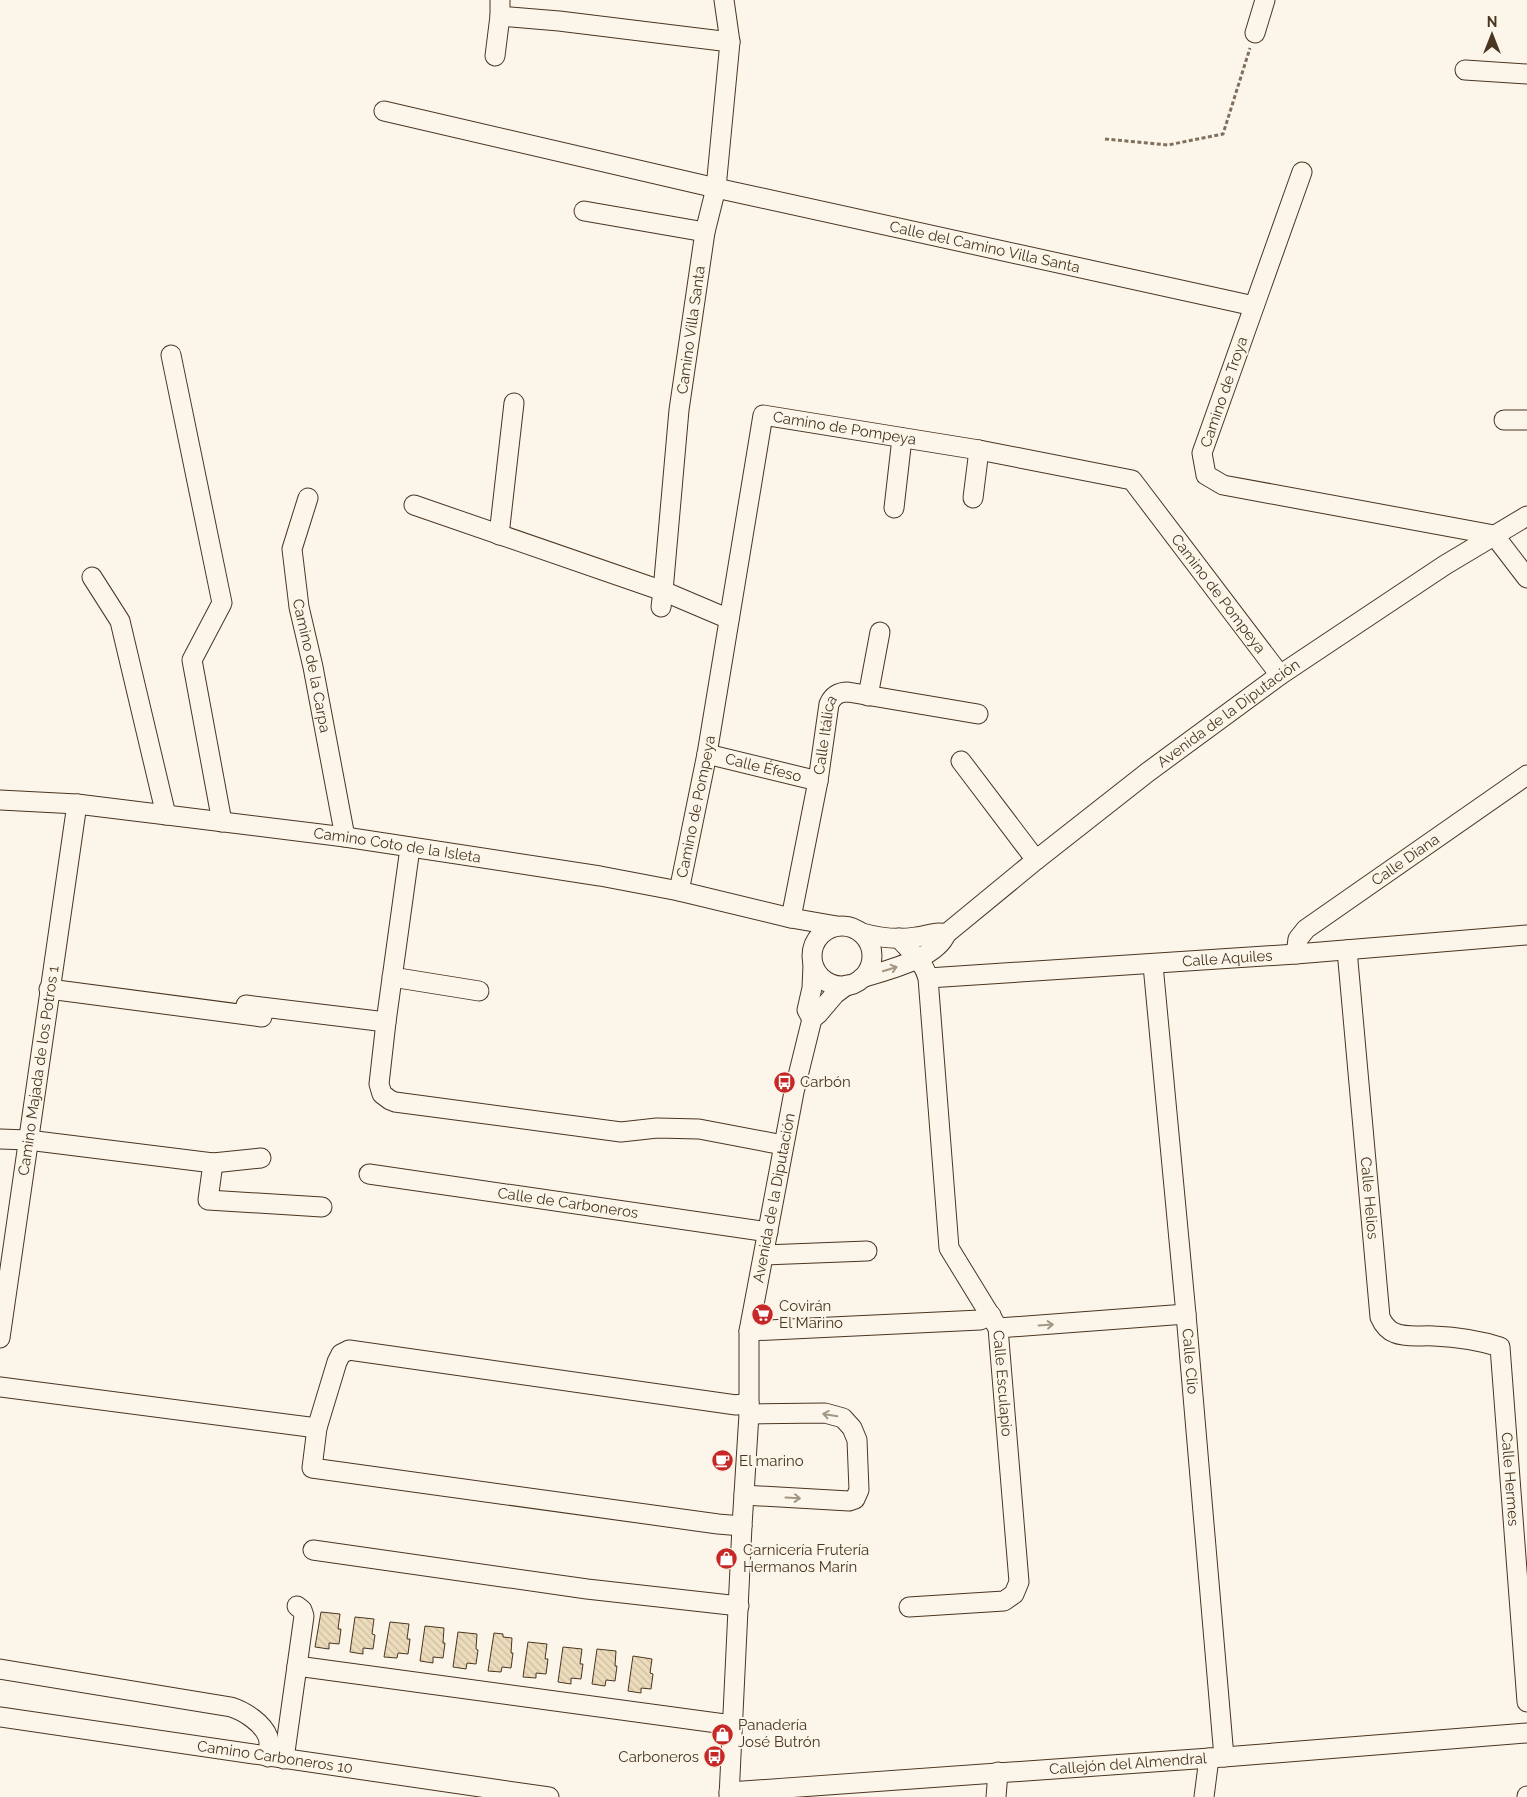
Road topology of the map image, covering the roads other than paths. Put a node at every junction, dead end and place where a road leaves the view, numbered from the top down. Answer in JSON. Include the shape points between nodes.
{"nodes":[{"id":1,"x":724,"y":0,"type":"edge"},
{"id":2,"x":1265,"y":0,"type":"edge"},
{"id":3,"x":500,"y":8,"type":"edge"},
{"id":4,"x":1255,"y":33,"type":"road end"},
{"id":5,"x":730,"y":42,"type":"junction"},
{"id":6,"x":495,"y":56,"type":"dead end"},
{"id":7,"x":1466,"y":70,"type":"dead end"},
{"id":8,"x":1527,"y":74,"type":"edge"},
{"id":9,"x":384,"y":111,"type":"dead end"},
{"id":10,"x":1302,"y":172,"type":"dead end"},
{"id":11,"x":716,"y":188,"type":"junction"},
{"id":12,"x":584,"y":211,"type":"dead end"},
{"id":13,"x":705,"y":232,"type":"junction"},
{"id":14,"x":1254,"y":306,"type":"junction"},
{"id":15,"x":171,"y":355,"type":"dead end"},
{"id":16,"x":514,"y":403,"type":"dead end"},
{"id":17,"x":1504,"y":420,"type":"dead end"},
{"id":18,"x":1527,"y":420,"type":"edge"},
{"id":19,"x":902,"y":438,"type":"junction"},
{"id":20,"x":979,"y":450,"type":"junction"},
{"id":21,"x":308,"y":498,"type":"dead end"},
{"id":22,"x":973,"y":498,"type":"dead end"},
{"id":23,"x":414,"y":505,"type":"dead end"},
{"id":24,"x":894,"y":508,"type":"dead end"},
{"id":25,"x":1527,"y":516,"type":"edge"},
{"id":26,"x":499,"y":535,"type":"junction"},
{"id":27,"x":1494,"y":535,"type":"junction"},
{"id":28,"x":92,"y":577,"type":"dead end"},
{"id":29,"x":1527,"y":578,"type":"edge"},
{"id":30,"x":662,"y":599,"type":"junction"},
{"id":31,"x":729,"y":620,"type":"junction"},
{"id":32,"x":880,"y":632,"type":"dead end"},
{"id":33,"x":1280,"y":675,"type":"junction"},
{"id":34,"x":868,"y":696,"type":"junction"},
{"id":35,"x":978,"y":714,"type":"dead end"},
{"id":36,"x":707,"y":754,"type":"junction"},
{"id":37,"x":961,"y":761,"type":"dead end"},
{"id":38,"x":1527,"y":775,"type":"edge"},
{"id":39,"x":818,"y":781,"type":"junction"},
{"id":40,"x":0,"y":800,"type":"edge"},
{"id":41,"x":76,"y":804,"type":"junction"},
{"id":42,"x":166,"y":815,"type":"junction"},
{"id":43,"x":222,"y":822,"type":"junction"},
{"id":44,"x":345,"y":836,"type":"junction"},
{"id":45,"x":410,"y":848,"type":"junction"},
{"id":46,"x":1036,"y":860,"type":"junction"},
{"id":47,"x":679,"y":891,"type":"junction"},
{"id":48,"x":791,"y":918,"type":"junction"},
{"id":49,"x":838,"y":926,"type":"junction"},
{"id":50,"x":862,"y":933,"type":"junction"},
{"id":51,"x":946,"y":934,"type":"junction"},
{"id":52,"x":1527,"y":935,"type":"edge"},
{"id":53,"x":899,"y":938,"type":"junction"},
{"id":54,"x":1347,"y":950,"type":"junction"},
{"id":55,"x":1296,"y":954,"type":"junction"},
{"id":56,"x":918,"y":959,"type":"junction"},
{"id":57,"x":812,"y":960,"type":"junction"},
{"id":58,"x":1152,"y":964,"type":"junction"},
{"id":59,"x":392,"y":977,"type":"junction"},
{"id":60,"x":928,"y":978,"type":"junction"},
{"id":61,"x":854,"y":982,"type":"junction"},
{"id":62,"x":49,"y":990,"type":"junction"},
{"id":63,"x":479,"y":991,"type":"dead end"},
{"id":64,"x":178,"y":997,"type":"dead end"},
{"id":65,"x":262,"y":1017,"type":"dead end"},
{"id":66,"x":812,"y":1019,"type":"junction"},
{"id":67,"x":386,"y":1022,"type":"junction"},
{"id":68,"x":0,"y":1139,"type":"edge"},
{"id":69,"x":28,"y":1140,"type":"junction"},
{"id":70,"x":784,"y":1145,"type":"junction"},
{"id":71,"x":262,"y":1158,"type":"dead end"},
{"id":72,"x":213,"y":1163,"type":"junction"},
{"id":73,"x":370,"y":1174,"type":"dead end"},
{"id":74,"x":322,"y":1207,"type":"dead end"},
{"id":75,"x":768,"y":1232,"type":"junction"},
{"id":76,"x":867,"y":1251,"type":"dead end"},
{"id":77,"x":764,"y":1255,"type":"junction"},
{"id":78,"x":1186,"y":1314,"type":"junction"},
{"id":79,"x":994,"y":1322,"type":"junction"},
{"id":80,"x":749,"y":1331,"type":"junction"},
{"id":81,"x":0,"y":1338,"type":"edge"},
{"id":82,"x":1500,"y":1347,"type":"joint"},
{"id":83,"x":0,"y":1387,"type":"edge"},
{"id":84,"x":749,"y":1409,"type":"junction"},
{"id":85,"x":312,"y":1427,"type":"junction"},
{"id":86,"x":744,"y":1495,"type":"junction"},
{"id":87,"x":742,"y":1526,"type":"junction"},
{"id":88,"x":313,"y":1550,"type":"dead end"},
{"id":89,"x":297,"y":1606,"type":"dead end"},
{"id":90,"x":739,"y":1606,"type":"junction"},
{"id":91,"x":909,"y":1607,"type":"dead end"},
{"id":92,"x":297,"y":1666,"type":"junction"},
{"id":93,"x":0,"y":1669,"type":"edge"},
{"id":94,"x":1527,"y":1702,"type":"edge"},
{"id":95,"x":0,"y":1717,"type":"edge"},
{"id":96,"x":732,"y":1725,"type":"junction"},
{"id":97,"x":1527,"y":1733,"type":"edge"},
{"id":98,"x":1217,"y":1757,"type":"junction"},
{"id":99,"x":276,"y":1758,"type":"junction"},
{"id":100,"x":998,"y":1772,"type":"junction"},
{"id":101,"x":894,"y":1789,"type":"edge"},
{"id":102,"x":729,"y":1794,"type":"edge"},
{"id":103,"x":549,"y":1797,"type":"edge"},
{"id":104,"x":996,"y":1797,"type":"edge"},
{"id":105,"x":1204,"y":1797,"type":"edge"}],
"edges":[{"from":1,"to":5,"type":"street","name":"Camino Villa Santa"},
{"from":2,"to":4,"type":"street"},
{"from":3,"to":5,"type":"street","via":[[560,21]]},
{"from":3,"to":6,"type":"street"},
{"from":5,"to":11,"type":"street","name":"Camino Villa Santa"},
{"from":7,"to":8,"type":"street"},
{"from":9,"to":11,"type":"street","name":"Calle del Camino Villa Santa"},
{"from":10,"to":14,"type":"street","name":"Camino de Troya"},
{"from":11,"to":13,"type":"street","name":"Camino Villa Santa"},
{"from":11,"to":14,"type":"street","name":"Calle del Camino Villa Santa"},
{"from":12,"to":13,"type":"street"},
{"from":13,"to":30,"type":"street","name":"Camino Villa Santa","via":[[679,410]]},
{"from":14,"to":27,"type":"street","name":"Camino de Troya","via":[[1202,453],[1206,475],[1223,485]]},
{"from":15,"to":43,"type":"street","via":[[222,603],[192,660]]},
{"from":16,"to":26,"type":"street"},
{"from":17,"to":18,"type":"street"},
{"from":19,"to":20,"type":"street","name":"Camino de Pompeya"},
{"from":19,"to":24,"type":"street"},
{"from":19,"to":31,"type":"street","name":"Camino de Pompeya","via":[[763,415]]},
{"from":20,"to":22,"type":"street"},
{"from":20,"to":33,"type":"street","name":"Camino de Pompeya","via":[[1132,480]]},
{"from":21,"to":44,"type":"street","name":"Camino de la Carpa","via":[[292,549],[299,607]]},
{"from":23,"to":26,"type":"street"},
{"from":25,"to":27,"type":"street","name":"Avenida de la Diputación"},
{"from":26,"to":30,"type":"street"},
{"from":27,"to":29,"type":"street"},
{"from":27,"to":33,"type":"street","name":"Avenida de la Diputación"},
{"from":28,"to":42,"type":"street","via":[[120,621]]},
{"from":30,"to":31,"type":"street"},
{"from":31,"to":36,"type":"street","name":"Camino de Pompeya"},
{"from":32,"to":34,"type":"street"},
{"from":33,"to":46,"type":"street","name":"Avenida de la Diputación"},
{"from":34,"to":35,"type":"street","name":"Calle Itálica"},
{"from":34,"to":39,"type":"street","name":"Calle Itálica","via":[[844,692],[831,699]]},
{"from":36,"to":39,"type":"street","name":"Calle Éfeso"},
{"from":36,"to":47,"type":"street","name":"Camino de Pompeya"},
{"from":37,"to":46,"type":"street"},
{"from":38,"to":55,"type":"street","name":"Calle Diana","via":[[1306,929],[1298,939]]},
{"from":39,"to":48,"type":"street","name":"Calle Itálica"},
{"from":40,"to":41,"type":"street","name":"Camino Coto de la Isleta"},
{"from":41,"to":42,"type":"street","name":"Camino Coto de la Isleta"},
{"from":41,"to":62,"type":"street","name":"Camino Majada de los Potros 1"},
{"from":42,"to":43,"type":"street","name":"Camino Coto de la Isleta"},
{"from":43,"to":44,"type":"street","name":"Camino Coto de la Isleta"},
{"from":44,"to":45,"type":"street","name":"Camino Coto de la Isleta"},
{"from":45,"to":47,"type":"street","name":"Camino Coto de la Isleta"},
{"from":45,"to":59,"type":"street"},
{"from":46,"to":51,"type":"street","name":"Avenida de la Diputación"},
{"from":47,"to":48,"type":"street","name":"Camino Coto de la Isleta"},
{"from":48,"to":49,"type":"street","name":"Camino Coto de la Isleta"},
{"from":48,"to":57,"type":"street","via":[[804,937]]},
{"from":49,"to":50,"type":"street","via":[[854,928]]},
{"from":49,"to":57,"type":"street","via":[[829,928],[816,940]]},
{"from":50,"to":53,"type":"street","via":[[880,938]]},
{"from":50,"to":61,"type":"street","via":[[871,947],[871,964]]},
{"from":51,"to":53,"type":"street","via":[[938,932]]},
{"from":51,"to":56,"type":"street","name":"Avenida de la Diputación","via":[[944,941]]},
{"from":52,"to":54,"type":"street","name":"Calle Aquiles"},
{"from":53,"to":56,"type":"street","name":"Calle Esculapio"},
{"from":54,"to":55,"type":"street","name":"Calle Aquiles"},
{"from":54,"to":82,"type":"street","name":"Calle Helios","via":[[1380,1317],[1390,1331],[1398,1334],[1479,1341]]},
{"from":55,"to":58,"type":"street","name":"Calle Aquiles"},
{"from":56,"to":60,"type":"street","name":"Calle Esculapio"},
{"from":61,"to":56,"type":"street","name":"Avenida de la Diputación","one_way":true},
{"from":57,"to":61,"type":"street","via":[[822,979],[838,986]]},
{"from":57,"to":66,"type":"street","name":"Avenida de la Diputación","via":[[812,988],[807,1010]]},
{"from":58,"to":60,"type":"street","name":"Calle Aquiles"},
{"from":58,"to":78,"type":"street","name":"Calle Clio"},
{"from":59,"to":63,"type":"street"},
{"from":59,"to":67,"type":"street"},
{"from":60,"to":79,"type":"street","name":"Calle Esculapio","via":[[949,1248]]},
{"from":61,"to":66,"type":"street","name":"Avenida de la Diputación","via":[[835,994]]},
{"from":62,"to":65,"type":"street"},
{"from":62,"to":69,"type":"street","name":"Camino Majada de los Potros 1"},
{"from":64,"to":67,"type":"street"},
{"from":66,"to":70,"type":"street","name":"Avenida de la Diputación"},
{"from":67,"to":70,"type":"street","via":[[379,1084],[382,1094],[390,1100],[621,1132],[657,1128],[699,1129]]},
{"from":68,"to":69,"type":"street"},
{"from":69,"to":72,"type":"street"},
{"from":69,"to":81,"type":"street","name":"Camino Majada de los Potros 1"},
{"from":70,"to":75,"type":"street","name":"Avenida de la Diputación"},
{"from":71,"to":72,"type":"street"},
{"from":72,"to":74,"type":"street","via":[[208,1200]]},
{"from":73,"to":75,"type":"street","name":"Calle de Carboneros"},
{"from":75,"to":77,"type":"street","name":"Avenida de la Diputación"},
{"from":76,"to":77,"type":"street"},
{"from":77,"to":80,"type":"street","name":"Avenida de la Diputación"},
{"from":79,"to":78,"type":"street","one_way":true},
{"from":78,"to":98,"type":"street","name":"Calle Clio"},
{"from":79,"to":80,"type":"street","via":[[980,1320]]},
{"from":79,"to":91,"type":"street","name":"Calle Esculapio","via":[[1018,1588],[1004,1601]]},
{"from":80,"to":84,"type":"street","name":"Avenida de la Diputación"},
{"from":82,"to":94,"type":"street","name":"Calle Hermes"},
{"from":83,"to":85,"type":"street"},
{"from":84,"to":85,"type":"street","via":[[736,1404],[349,1350],[336,1362]]},
{"from":84,"to":86,"type":"street","name":"Avenida de la Diputación"},
{"from":86,"to":84,"type":"street","one_way":true,"via":[[848,1501],[857,1496],[859,1490],[857,1440],[843,1418],[825,1413]]},
{"from":85,"to":87,"type":"street","via":[[312,1468]]},
{"from":86,"to":87,"type":"street","name":"Avenida de la Diputación"},
{"from":87,"to":90,"type":"street","name":"Avenida de la Diputación"},
{"from":88,"to":90,"type":"street","via":[[587,1589]]},
{"from":89,"to":92,"type":"street","via":[[304,1616]]},
{"from":90,"to":96,"type":"street","name":"Avenida de la Diputación"},
{"from":92,"to":96,"type":"street"},
{"from":92,"to":99,"type":"street"},
{"from":93,"to":99,"type":"street","via":[[241,1710],[264,1729]]},
{"from":95,"to":99,"type":"street","name":"Camino Carboneros 10"},
{"from":96,"to":102,"type":"street","name":"Avenida de la Diputación"},
{"from":97,"to":98,"type":"street","name":"Callejón del Almendral"},
{"from":98,"to":100,"type":"street","name":"Callejón del Almendral"},
{"from":98,"to":105,"type":"street","name":"Calle Clio"},
{"from":99,"to":103,"type":"street","name":"Camino Carboneros 10"},
{"from":100,"to":101,"type":"street","name":"Callejón del Almendral"},
{"from":100,"to":104,"type":"street"},
{"from":101,"to":102,"type":"street","name":"Callejón del Almendral"}]}
